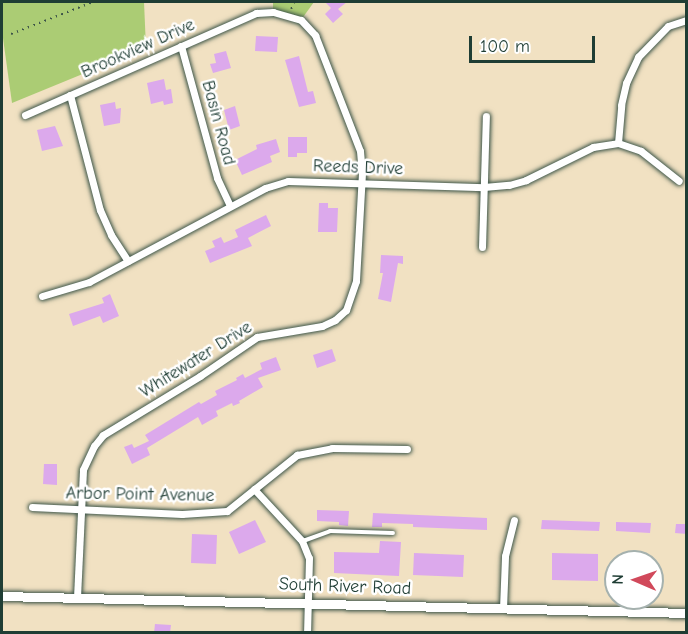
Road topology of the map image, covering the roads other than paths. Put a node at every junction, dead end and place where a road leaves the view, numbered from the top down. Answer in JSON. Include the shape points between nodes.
{"nodes":[{"id":1,"x":687,"y":20,"type":"edge"},
{"id":2,"x":181,"y":46,"type":"junction"},
{"id":3,"x":70,"y":95,"type":"junction"},
{"id":4,"x":25,"y":115,"type":"dead end"},
{"id":5,"x":486,"y":116,"type":"dead end"},
{"id":6,"x":618,"y":144,"type":"junction"},
{"id":7,"x":679,"y":181,"type":"dead end"},
{"id":8,"x":362,"y":184,"type":"junction"},
{"id":9,"x":484,"y":187,"type":"junction"},
{"id":10,"x":230,"y":206,"type":"junction"},
{"id":11,"x":482,"y":247,"type":"dead end"},
{"id":12,"x":128,"y":261,"type":"junction"},
{"id":13,"x":42,"y":296,"type":"dead end"},
{"id":14,"x":407,"y":449,"type":"dead end"},
{"id":15,"x":254,"y":489,"type":"junction"},
{"id":16,"x":32,"y":507,"type":"dead end"},
{"id":17,"x":81,"y":508,"type":"junction"},
{"id":18,"x":514,"y":520,"type":"dead end"},
{"id":19,"x":393,"y":533,"type":"dead end"},
{"id":20,"x":302,"y":541,"type":"junction"},
{"id":21,"x":2,"y":596,"type":"edge"},
{"id":22,"x":77,"y":597,"type":"junction"},
{"id":23,"x":308,"y":601,"type":"junction"},
{"id":24,"x":503,"y":609,"type":"junction"},
{"id":25,"x":687,"y":613,"type":"edge"},
{"id":26,"x":307,"y":633,"type":"edge"}],
"edges":[{"from":1,"to":6,"type":"street","via":[[668,26],[638,57],[626,83]]},
{"from":2,"to":3,"type":"street","name":"Brookview Drive"},
{"from":2,"to":8,"type":"street","name":"Brookview Drive","via":[[256,13],[273,12],[301,20],[315,35],[360,152]]},
{"from":2,"to":10,"type":"street","name":"Basin Road","via":[[217,178]]},
{"from":3,"to":4,"type":"street","name":"Brookview Drive"},
{"from":3,"to":12,"type":"street","via":[[100,210]]},
{"from":5,"to":9,"type":"street"},
{"from":6,"to":7,"type":"street","via":[[641,151]]},
{"from":6,"to":9,"type":"street","name":"Reeds Drive","via":[[593,147],[526,180]]},
{"from":8,"to":9,"type":"street","name":"Reeds Drive"},
{"from":8,"to":10,"type":"street","name":"Reeds Drive","via":[[288,181]]},
{"from":8,"to":17,"type":"street","name":"Whitewater Drive","via":[[356,281],[346,309],[322,326],[257,337],[103,435],[83,470]]},
{"from":9,"to":11,"type":"street"},
{"from":10,"to":12,"type":"street","name":"Reeds Drive"},
{"from":12,"to":13,"type":"street","name":"Reeds Drive","via":[[89,282]]},
{"from":14,"to":15,"type":"street","name":"Arbor Point Avenue","via":[[333,448],[297,455]]},
{"from":15,"to":17,"type":"street","name":"Arbor Point Avenue","via":[[227,511],[183,514]]},
{"from":15,"to":20,"type":"street"},
{"from":16,"to":17,"type":"street","name":"Arbor Point Avenue"},
{"from":17,"to":22,"type":"street","name":"Whitewater Drive"},
{"from":18,"to":24,"type":"street","via":[[505,556]]},
{"from":19,"to":20,"type":"lane","via":[[330,531]]},
{"from":20,"to":23,"type":"street","via":[[309,558]]},
{"from":21,"to":22,"type":"street","name":"South River Road"},
{"from":22,"to":23,"type":"street","name":"South River Road"},
{"from":23,"to":24,"type":"street","name":"South River Road"},
{"from":23,"to":26,"type":"street"},
{"from":24,"to":25,"type":"street","name":"South River Road"}]}
